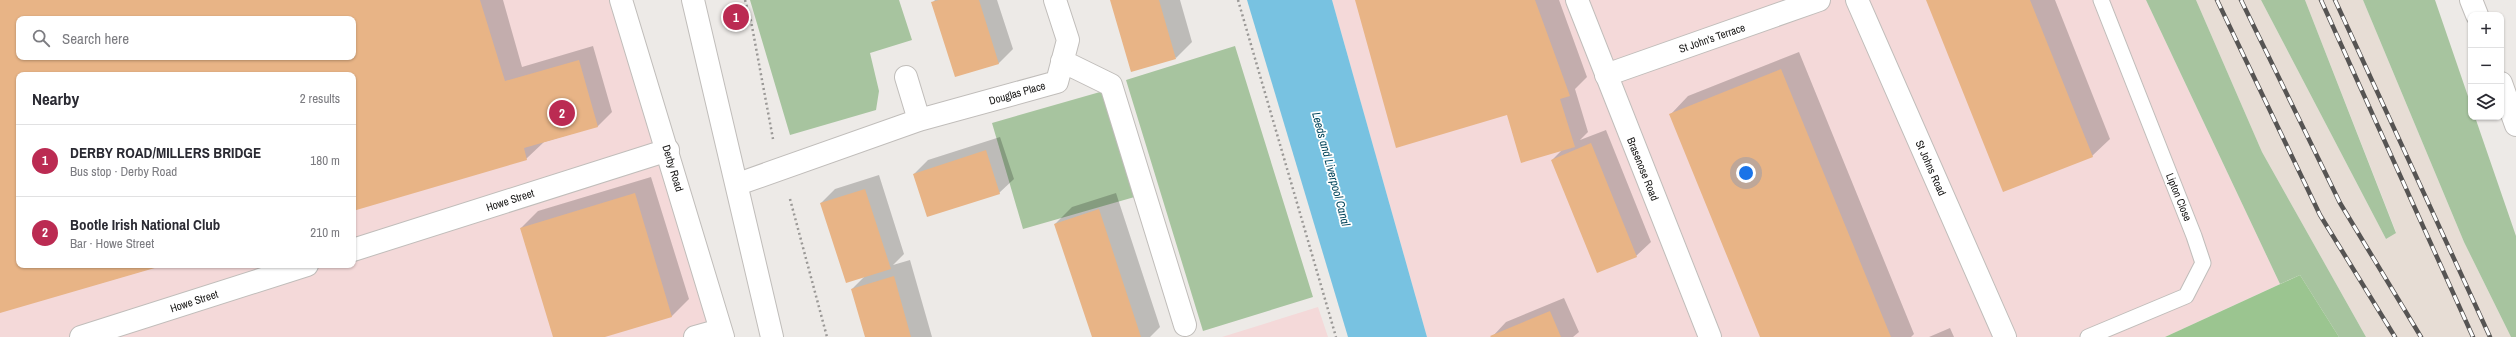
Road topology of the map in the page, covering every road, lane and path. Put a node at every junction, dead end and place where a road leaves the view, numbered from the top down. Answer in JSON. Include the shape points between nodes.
{"nodes":[{"id":1,"x":621,"y":0,"type":"edge"},
{"id":2,"x":693,"y":0,"type":"edge"},
{"id":3,"x":1056,"y":0,"type":"edge"},
{"id":4,"x":1238,"y":0,"type":"edge"},
{"id":5,"x":1577,"y":0,"type":"edge"},
{"id":6,"x":1819,"y":0,"type":"edge"},
{"id":7,"x":1857,"y":0,"type":"edge"},
{"id":8,"x":2101,"y":0,"type":"edge"},
{"id":9,"x":2471,"y":0,"type":"edge"},
{"id":10,"x":2475,"y":12,"type":"edge"},
{"id":11,"x":1062,"y":61,"type":"junction"},
{"id":12,"x":1606,"y":75,"type":"junction"},
{"id":13,"x":906,"y":77,"type":"dead end"},
{"id":14,"x":2501,"y":84,"type":"edge"},
{"id":15,"x":919,"y":120,"type":"junction"},
{"id":16,"x":2516,"y":125,"type":"edge"},
{"id":17,"x":668,"y":150,"type":"junction"},
{"id":18,"x":738,"y":184,"type":"junction"},
{"id":19,"x":356,"y":249,"type":"edge"},
{"id":20,"x":298,"y":268,"type":"edge"},
{"id":21,"x":1185,"y":325,"type":"dead end"},
{"id":22,"x":722,"y":333,"type":"edge"},
{"id":23,"x":81,"y":337,"type":"edge"},
{"id":24,"x":695,"y":337,"type":"edge"},
{"id":25,"x":772,"y":337,"type":"edge"},
{"id":26,"x":1336,"y":337,"type":"edge"},
{"id":27,"x":1710,"y":337,"type":"edge"},
{"id":28,"x":2005,"y":337,"type":"edge"},
{"id":29,"x":2088,"y":337,"type":"edge"}],
"edges":[{"from":1,"to":17,"type":"main road","name":"Derby Road"},
{"from":2,"to":18,"type":"main road"},
{"from":3,"to":11,"type":"main road","name":"Douglas Place","via":[[1068,40]]},
{"from":4,"to":26,"type":"path"},
{"from":5,"to":12,"type":"main road","name":"Brasenose Road"},
{"from":6,"to":12,"type":"main road","name":"St John's Terrace"},
{"from":7,"to":28,"type":"main road","name":"St Johns Road"},
{"from":8,"to":29,"type":"lane","name":"Lipton Close","via":[[2203,264],[2186,296]]},
{"from":9,"to":10,"type":"main road"},
{"from":11,"to":15,"type":"main road","name":"Douglas Place","via":[[1057,82]]},
{"from":11,"to":21,"type":"main road","via":[[1111,85]]},
{"from":12,"to":27,"type":"main road","name":"Brasenose Road"},
{"from":13,"to":15,"type":"main road"},
{"from":14,"to":16,"type":"main road"},
{"from":15,"to":18,"type":"main road","name":"Douglas Place"},
{"from":17,"to":19,"type":"main road","name":"Howe Street"},
{"from":17,"to":22,"type":"main road","name":"Derby Road"},
{"from":18,"to":25,"type":"main road"},
{"from":20,"to":23,"type":"main road","name":"Howe Street"},
{"from":22,"to":24,"type":"main road"}]}
